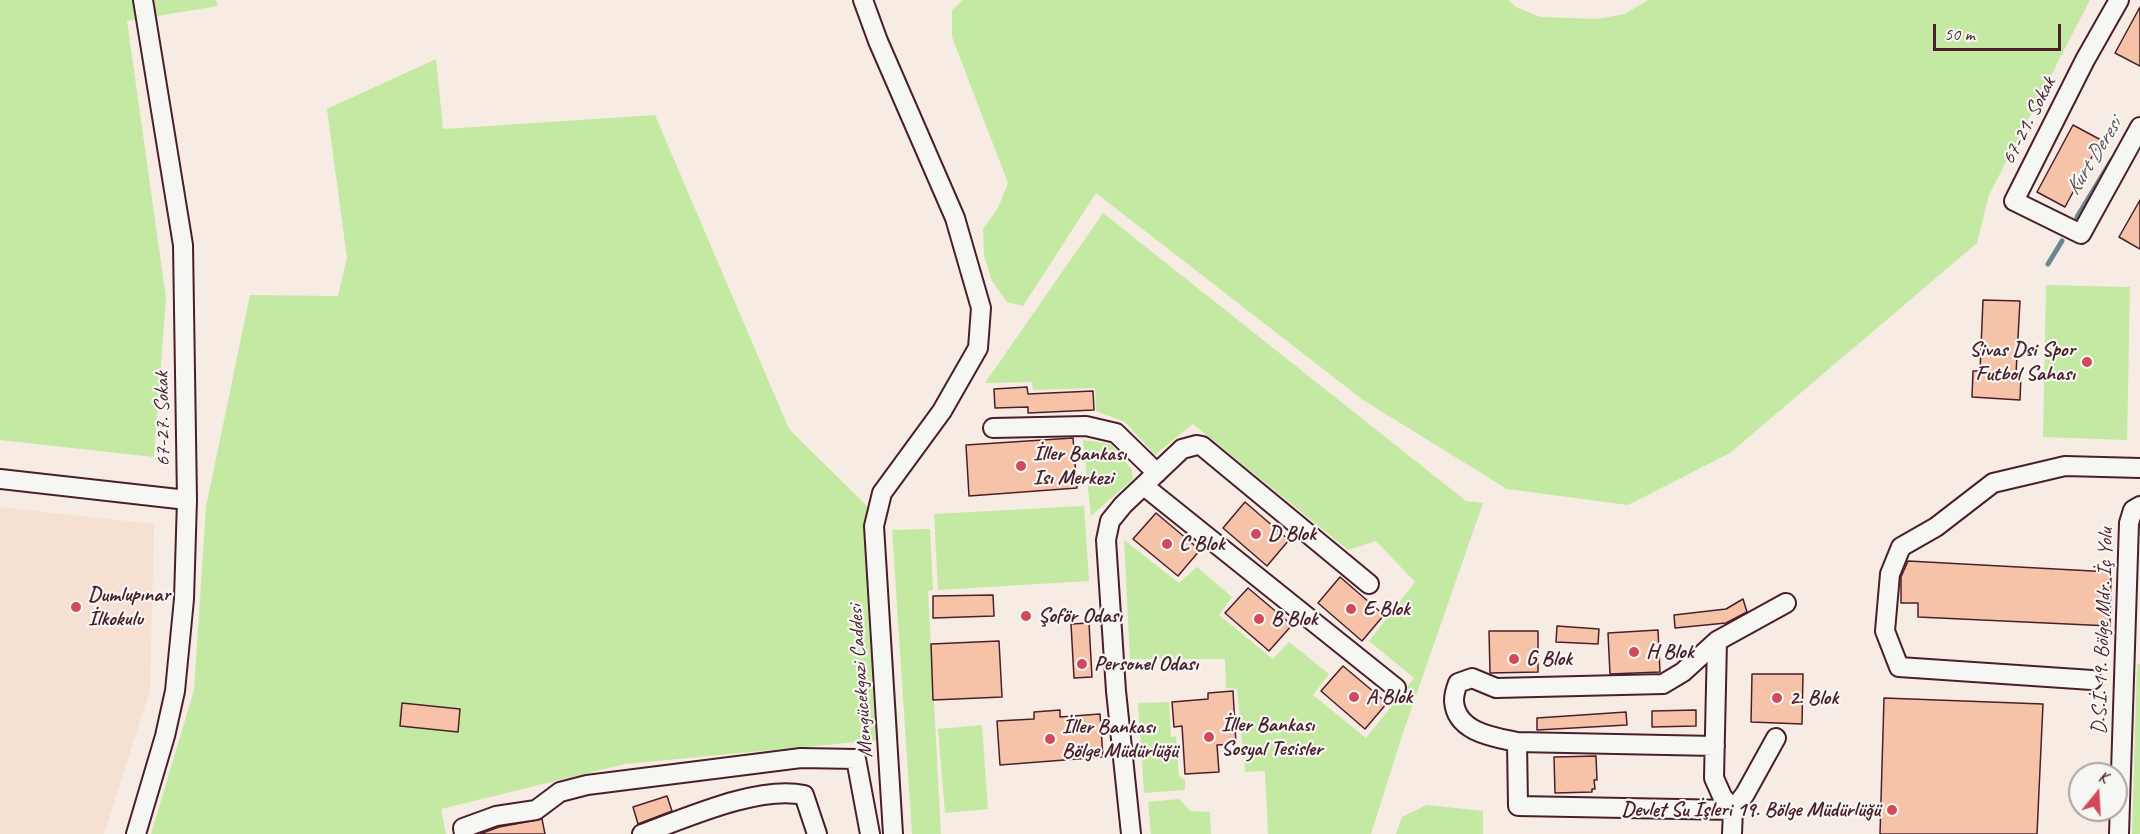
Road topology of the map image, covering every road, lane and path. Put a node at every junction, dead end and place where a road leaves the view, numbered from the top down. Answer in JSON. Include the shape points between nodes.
{"nodes":[{"id":1,"x":143,"y":0,"type":"edge"},
{"id":2,"x":863,"y":0,"type":"edge"},
{"id":3,"x":2119,"y":0,"type":"edge"},
{"id":4,"x":2140,"y":127,"type":"edge"},
{"id":5,"x":993,"y":428,"type":"dead end"},
{"id":6,"x":2140,"y":468,"type":"edge"},
{"id":7,"x":0,"y":478,"type":"edge"},
{"id":8,"x":1150,"y":480,"type":"junction"},
{"id":9,"x":187,"y":500,"type":"junction"},
{"id":10,"x":2140,"y":506,"type":"edge"},
{"id":11,"x":1370,"y":584,"type":"dead end"},
{"id":12,"x":1786,"y":603,"type":"dead end"},
{"id":13,"x":2133,"y":629,"type":"edge"},
{"id":14,"x":1718,"y":641,"type":"junction"},
{"id":15,"x":2092,"y":680,"type":"dead end"},
{"id":16,"x":1396,"y":688,"type":"dead end"},
{"id":17,"x":1776,"y":738,"type":"dead end"},
{"id":18,"x":1517,"y":742,"type":"junction"},
{"id":19,"x":1715,"y":746,"type":"junction"},
{"id":20,"x":1733,"y":810,"type":"junction"},
{"id":21,"x":136,"y":834,"type":"edge"},
{"id":22,"x":464,"y":834,"type":"edge"},
{"id":23,"x":642,"y":834,"type":"edge"},
{"id":24,"x":817,"y":834,"type":"edge"},
{"id":25,"x":870,"y":834,"type":"edge"},
{"id":26,"x":893,"y":834,"type":"edge"},
{"id":27,"x":1131,"y":834,"type":"edge"},
{"id":28,"x":1732,"y":834,"type":"edge"},
{"id":29,"x":2119,"y":834,"type":"edge"}],
"edges":[{"from":1,"to":9,"type":"street","name":"67-27. Sokak","via":[[183,245]]},
{"from":2,"to":26,"type":"street","name":"Mengücekgazi Caddesi","via":[[955,218],[981,308],[978,348],[942,411],[882,492],[874,526]]},
{"from":3,"to":4,"type":"street","name":"67-21. Sokak","via":[[2014,201],[2081,234]]},
{"from":5,"to":8,"type":"street","via":[[1086,426],[1116,433]]},
{"from":6,"to":15,"type":"street","via":[[2065,466],[1993,483],[1936,527],[1901,547],[1890,574],[1885,632],[1899,667]]},
{"from":7,"to":9,"type":"street"},
{"from":8,"to":11,"type":"street","via":[[1182,450],[1202,446]]},
{"from":8,"to":16,"type":"street"},
{"from":8,"to":27,"type":"street","via":[[1115,515],[1106,533],[1116,691]]},
{"from":9,"to":21,"type":"street","name":"67-27. Sokak","via":[[184,599],[175,691]]},
{"from":10,"to":13,"type":"street","name":"D.S.İ. 19. Bölge Mdr. İç Yolu","via":[[2130,516]]},
{"from":12,"to":14,"type":"street"},
{"from":13,"to":29,"type":"street","name":"D.S.İ. 19. Bölge Mdr. İç Yolu"},
{"from":14,"to":18,"type":"street","via":[[1663,684],[1496,688],[1472,678],[1458,682],[1454,701],[1465,725]]},
{"from":14,"to":19,"type":"street"},
{"from":17,"to":20,"type":"street"},
{"from":18,"to":19,"type":"street"},
{"from":18,"to":20,"type":"street","via":[[1518,806]]},
{"from":19,"to":20,"type":"street","via":[[1714,778]]},
{"from":20,"to":28,"type":"street"},
{"from":22,"to":25,"type":"street","via":[[463,828],[496,816],[536,810],[560,792],[587,785],[801,758],[856,759]]},
{"from":23,"to":24,"type":"street","via":[[733,802],[788,792],[804,795]]}]}
